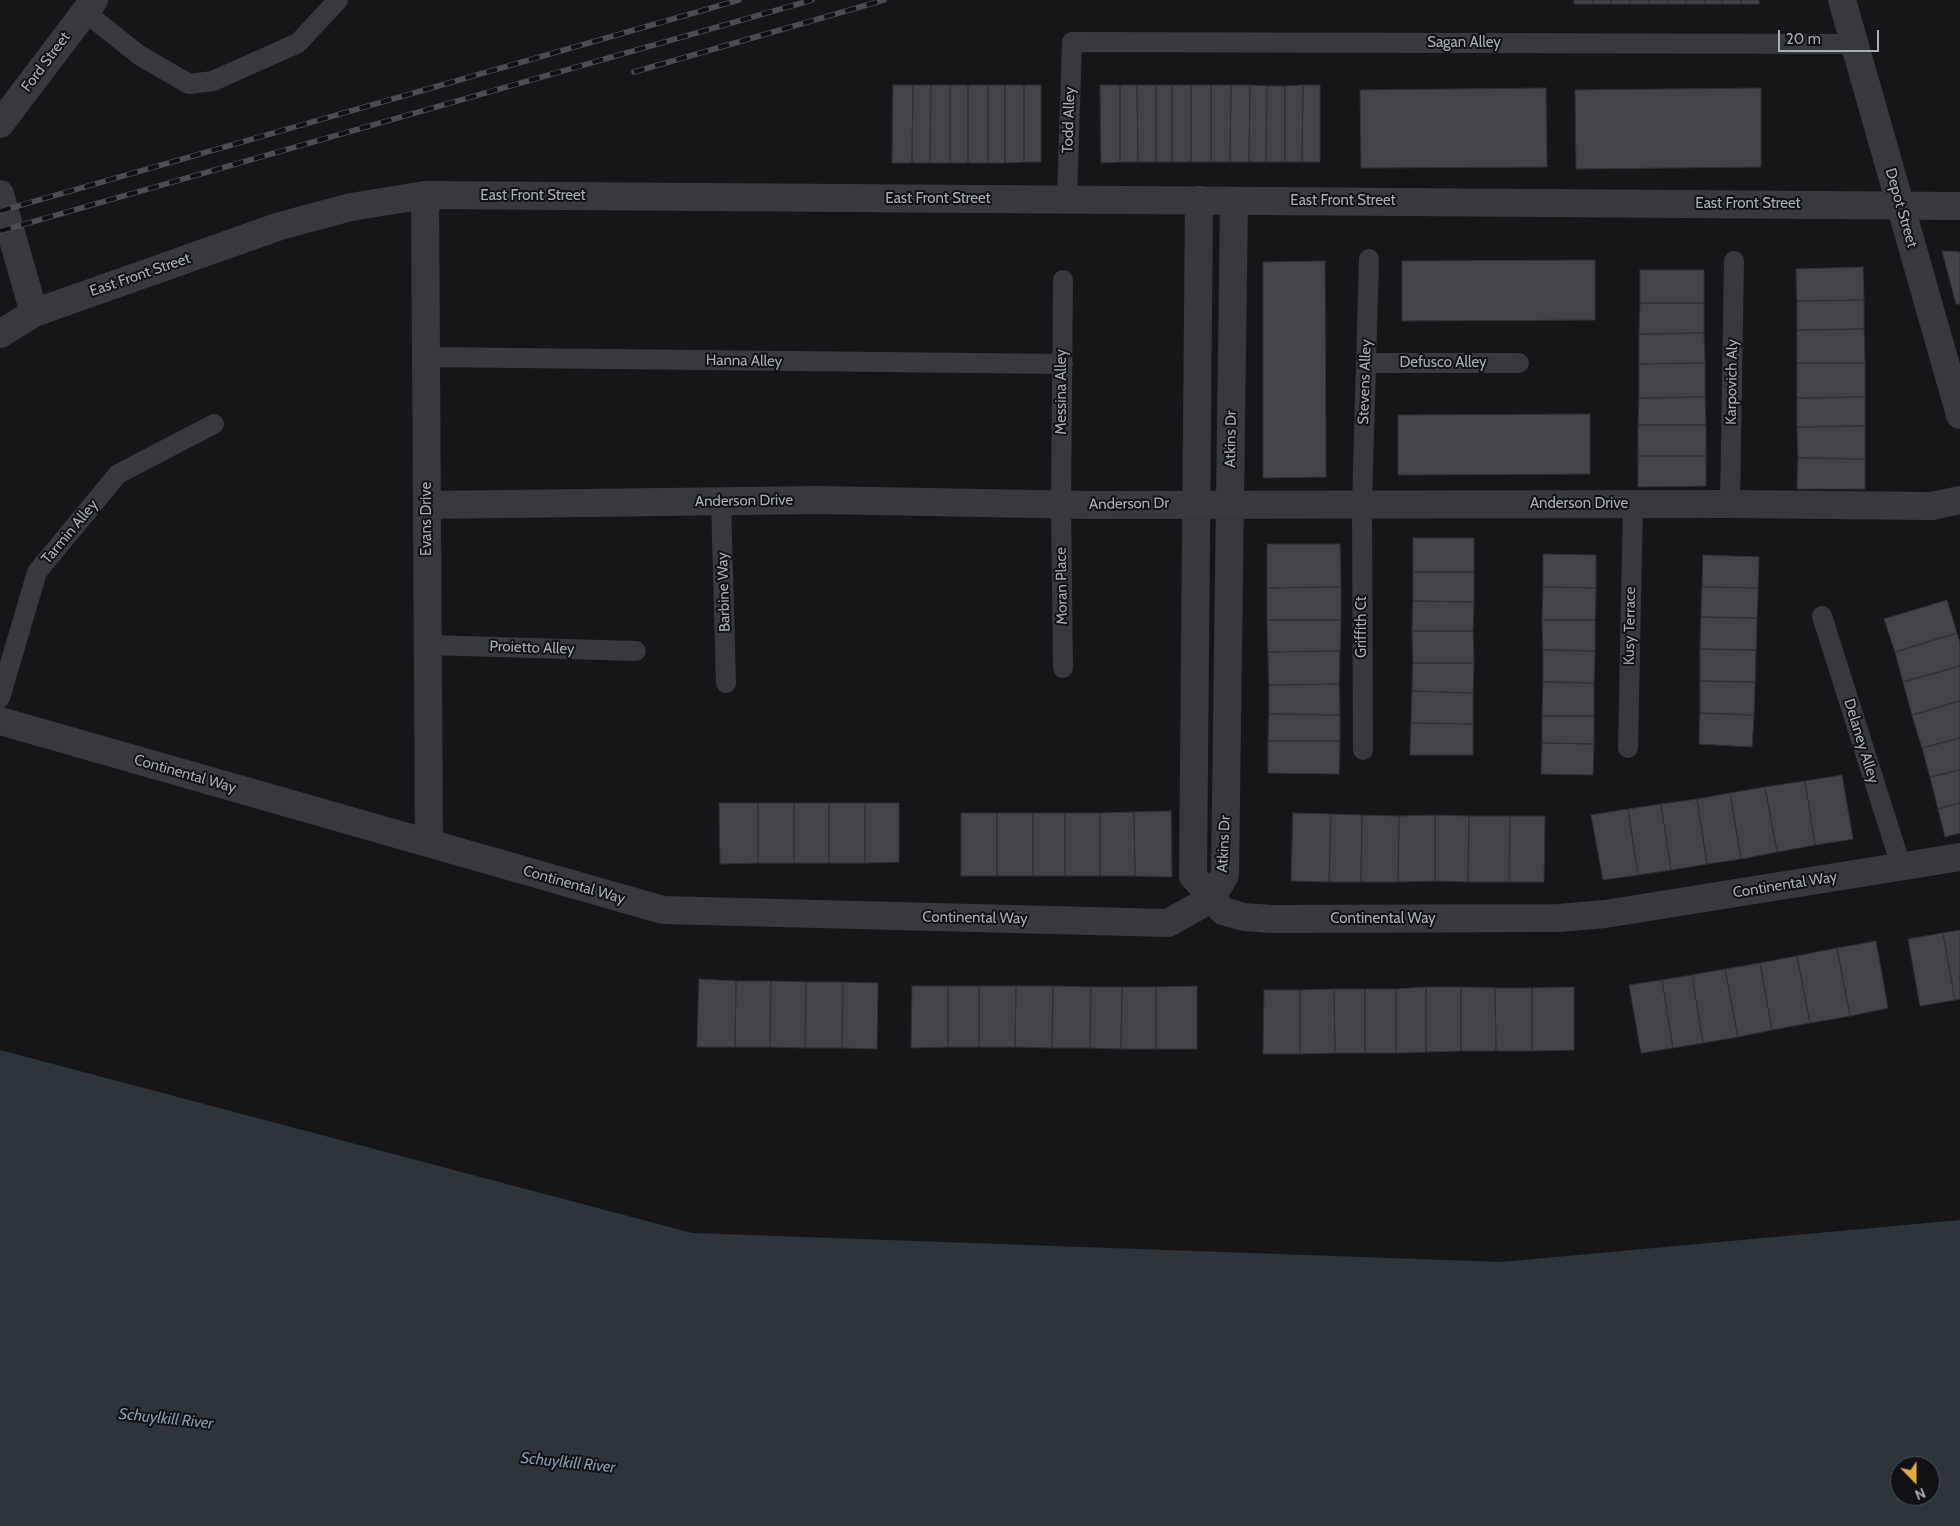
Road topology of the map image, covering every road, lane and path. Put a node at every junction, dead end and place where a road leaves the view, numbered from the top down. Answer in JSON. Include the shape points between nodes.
{"nodes":[{"id":1,"x":338,"y":0,"type":"edge"},
{"id":2,"x":1842,"y":0,"type":"edge"},
{"id":3,"x":89,"y":6,"type":"edge"},
{"id":4,"x":1072,"y":42,"type":"joint"},
{"id":5,"x":1855,"y":44,"type":"junction"},
{"id":6,"x":0,"y":124,"type":"edge"},
{"id":7,"x":0,"y":194,"type":"edge"},
{"id":8,"x":425,"y":195,"type":"junction"},
{"id":9,"x":1066,"y":199,"type":"junction"},
{"id":10,"x":1199,"y":200,"type":"junction"},
{"id":11,"x":1234,"y":200,"type":"junction"},
{"id":12,"x":1900,"y":205,"type":"junction"},
{"id":13,"x":1960,"y":206,"type":"edge"},
{"id":14,"x":1369,"y":260,"type":"dead end"},
{"id":15,"x":1734,"y":261,"type":"dead end"},
{"id":16,"x":1064,"y":280,"type":"dead end"},
{"id":17,"x":34,"y":313,"type":"junction"},
{"id":18,"x":0,"y":334,"type":"edge"},
{"id":19,"x":426,"y":357,"type":"junction"},
{"id":20,"x":1366,"y":363,"type":"junction"},
{"id":21,"x":1519,"y":363,"type":"dead end"},
{"id":22,"x":1062,"y":364,"type":"junction"},
{"id":23,"x":1960,"y":415,"type":"edge"},
{"id":24,"x":214,"y":424,"type":"dead end"},
{"id":25,"x":1960,"y":500,"type":"edge"},
{"id":26,"x":721,"y":501,"type":"junction"},
{"id":27,"x":1196,"y":504,"type":"junction"},
{"id":28,"x":1633,"y":504,"type":"junction"},
{"id":29,"x":1730,"y":504,"type":"junction"},
{"id":30,"x":427,"y":505,"type":"junction"},
{"id":31,"x":1061,"y":505,"type":"junction"},
{"id":32,"x":1230,"y":505,"type":"junction"},
{"id":33,"x":1362,"y":505,"type":"junction"},
{"id":34,"x":1822,"y":616,"type":"dead end"},
{"id":35,"x":428,"y":645,"type":"junction"},
{"id":36,"x":636,"y":651,"type":"dead end"},
{"id":37,"x":1063,"y":668,"type":"dead end"},
{"id":38,"x":726,"y":683,"type":"dead end"},
{"id":39,"x":0,"y":698,"type":"edge"},
{"id":40,"x":0,"y":721,"type":"edge"},
{"id":41,"x":1628,"y":748,"type":"dead end"},
{"id":42,"x":1363,"y":750,"type":"dead end"},
{"id":43,"x":429,"y":843,"type":"junction"},
{"id":44,"x":1960,"y":857,"type":"edge"},
{"id":45,"x":1901,"y":866,"type":"junction"},
{"id":46,"x":1210,"y":899,"type":"junction"}],
"edges":[{"from":1,"to":3,"type":"lane","via":[[298,43],[213,81],[189,84],[139,55]]},
{"from":2,"to":5,"type":"street","name":"Depot Street"},
{"from":3,"to":6,"type":"street","name":"Ford Street"},
{"from":4,"to":5,"type":"lane","name":"Sagan Alley"},
{"from":4,"to":9,"type":"lane","name":"Todd Alley"},
{"from":5,"to":12,"type":"street","name":"Depot Street"},
{"from":7,"to":17,"type":"street"},
{"from":8,"to":9,"type":"street","name":"East Front Street"},
{"from":8,"to":17,"type":"street","name":"East Front Street","via":[[351,206],[280,226]]},
{"from":8,"to":19,"type":"street","name":"Evans Drive"},
{"from":9,"to":10,"type":"street","name":"East Front Street"},
{"from":10,"to":11,"type":"street","name":"East Front Street"},
{"from":10,"to":27,"type":"street","name":"Atkins Dr"},
{"from":11,"to":12,"type":"street","name":"East Front Street"},
{"from":11,"to":32,"type":"street","name":"Atkins Dr"},
{"from":12,"to":13,"type":"street","name":"East Front Street"},
{"from":12,"to":23,"type":"street","name":"Depot Street"},
{"from":14,"to":20,"type":"lane","name":"Stevens Alley"},
{"from":15,"to":29,"type":"lane","name":"Karpovich Aly"},
{"from":16,"to":22,"type":"lane","name":"Messina Alley"},
{"from":17,"to":18,"type":"street","name":"East Front Street"},
{"from":19,"to":22,"type":"lane","name":"Hanna Alley"},
{"from":19,"to":30,"type":"street","name":"Evans Drive"},
{"from":20,"to":21,"type":"lane","name":"Defusco Alley"},
{"from":20,"to":33,"type":"lane","name":"Stevens Alley"},
{"from":22,"to":31,"type":"lane","name":"Messina Alley"},
{"from":24,"to":39,"type":"lane","name":"Tarmin Alley","via":[[118,474],[37,572]]},
{"from":25,"to":29,"type":"street","name":"Anderson Drive","via":[[1932,506]]},
{"from":26,"to":30,"type":"street","name":"Anderson Drive"},
{"from":26,"to":31,"type":"street","name":"Anderson Drive"},
{"from":26,"to":38,"type":"lane","name":"Barbine Way"},
{"from":27,"to":31,"type":"street","name":"Anderson Dr"},
{"from":27,"to":32,"type":"street","name":"Anderson Drive"},
{"from":27,"to":46,"type":"street","name":"Atkins Dr","via":[[1193,876]]},
{"from":28,"to":29,"type":"street","name":"Anderson Drive"},
{"from":28,"to":33,"type":"street","name":"Anderson Drive"},
{"from":28,"to":41,"type":"lane","name":"Kusy Terrace"},
{"from":30,"to":35,"type":"street","name":"Evans Drive"},
{"from":31,"to":37,"type":"lane","name":"Moran Place"},
{"from":32,"to":33,"type":"street","name":"Anderson Drive"},
{"from":32,"to":46,"type":"street","name":"Atkins Dr","via":[[1225,875]]},
{"from":33,"to":42,"type":"lane","name":"Griffith Ct"},
{"from":34,"to":45,"type":"lane","name":"Delaney Alley"},
{"from":35,"to":36,"type":"lane","name":"Proietto Alley"},
{"from":35,"to":43,"type":"street","name":"Evans Drive"},
{"from":40,"to":43,"type":"street","name":"Continental Way"},
{"from":43,"to":46,"type":"street","name":"Continental Way","via":[[663,910],[1168,923]]},
{"from":44,"to":45,"type":"street","name":"Continental Way"},
{"from":45,"to":46,"type":"street","name":"Continental Way","via":[[1559,918],[1244,917],[1223,912]]}]}
